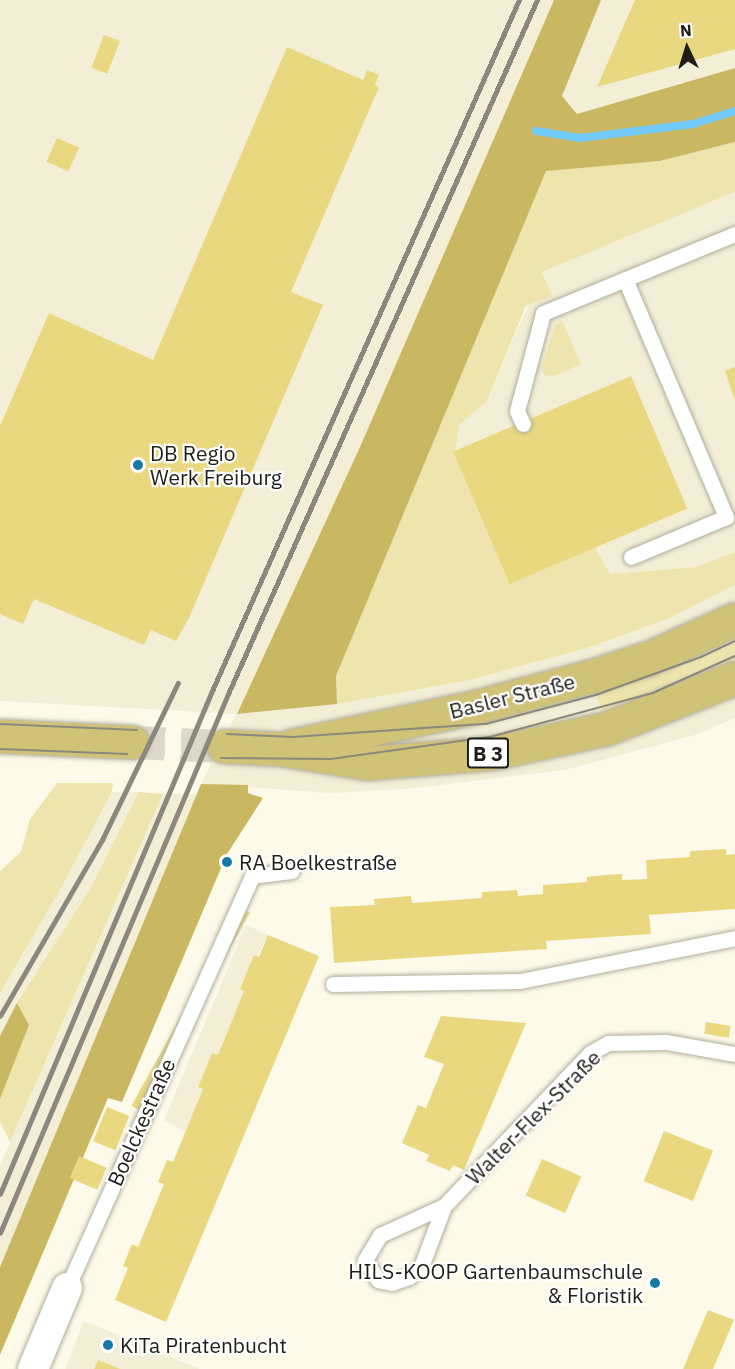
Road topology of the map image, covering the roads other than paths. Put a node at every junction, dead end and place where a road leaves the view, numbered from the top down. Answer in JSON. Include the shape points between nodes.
{"nodes":[{"id":1,"x":735,"y":234,"type":"edge"},
{"id":2,"x":625,"y":279,"type":"junction"},
{"id":3,"x":524,"y":424,"type":"dead end"},
{"id":4,"x":731,"y":515,"type":"edge"},
{"id":5,"x":631,"y":557,"type":"dead end"},
{"id":6,"x":735,"y":619,"type":"edge"},
{"id":7,"x":735,"y":678,"type":"edge"},
{"id":8,"x":0,"y":736,"type":"edge"},
{"id":9,"x":132,"y":742,"type":"tunnel mouth"},
{"id":10,"x":224,"y":746,"type":"tunnel mouth"},
{"id":11,"x":281,"y":749,"type":"junction"},
{"id":12,"x":292,"y":871,"type":"dead end"},
{"id":13,"x":735,"y":938,"type":"edge"},
{"id":14,"x":333,"y":984,"type":"dead end"},
{"id":15,"x":735,"y":1054,"type":"edge"},
{"id":16,"x":444,"y":1206,"type":"junction"},
{"id":17,"x":67,"y":1288,"type":"joint"},
{"id":18,"x":33,"y":1369,"type":"edge"}],
"edges":[{"from":1,"to":2,"type":"lane"},
{"from":2,"to":3,"type":"lane","via":[[543,313],[518,411]]},
{"from":2,"to":4,"type":"lane"},
{"from":4,"to":5,"type":"lane"},
{"from":6,"to":11,"type":"main road","name":"Basler Straße","number":"B 3","via":[[651,657],[592,676],[479,706]]},
{"from":7,"to":11,"type":"main road","name":"Basler Straße","number":"B 3","via":[[608,728],[492,753],[367,764]]},
{"from":8,"to":9,"type":"main road"},
{"from":10,"to":11,"type":"main road","name":"Basler Straße","number":"B 3"},
{"from":12,"to":17,"type":"lane","name":"Boelckestraße","via":[[252,876]]},
{"from":13,"to":14,"type":"lane","via":[[520,981]]},
{"from":15,"to":16,"type":"lane","name":"Walter-Flex-Straße","via":[[666,1041],[608,1043],[591,1053]]},
{"from":16,"to":16,"type":"lane","name":"Walter-Flex-Straße","via":[[380,1235],[365,1260],[378,1280],[392,1283],[421,1267]]},
{"from":17,"to":18,"type":"street","name":"Boelckestraße"}]}
